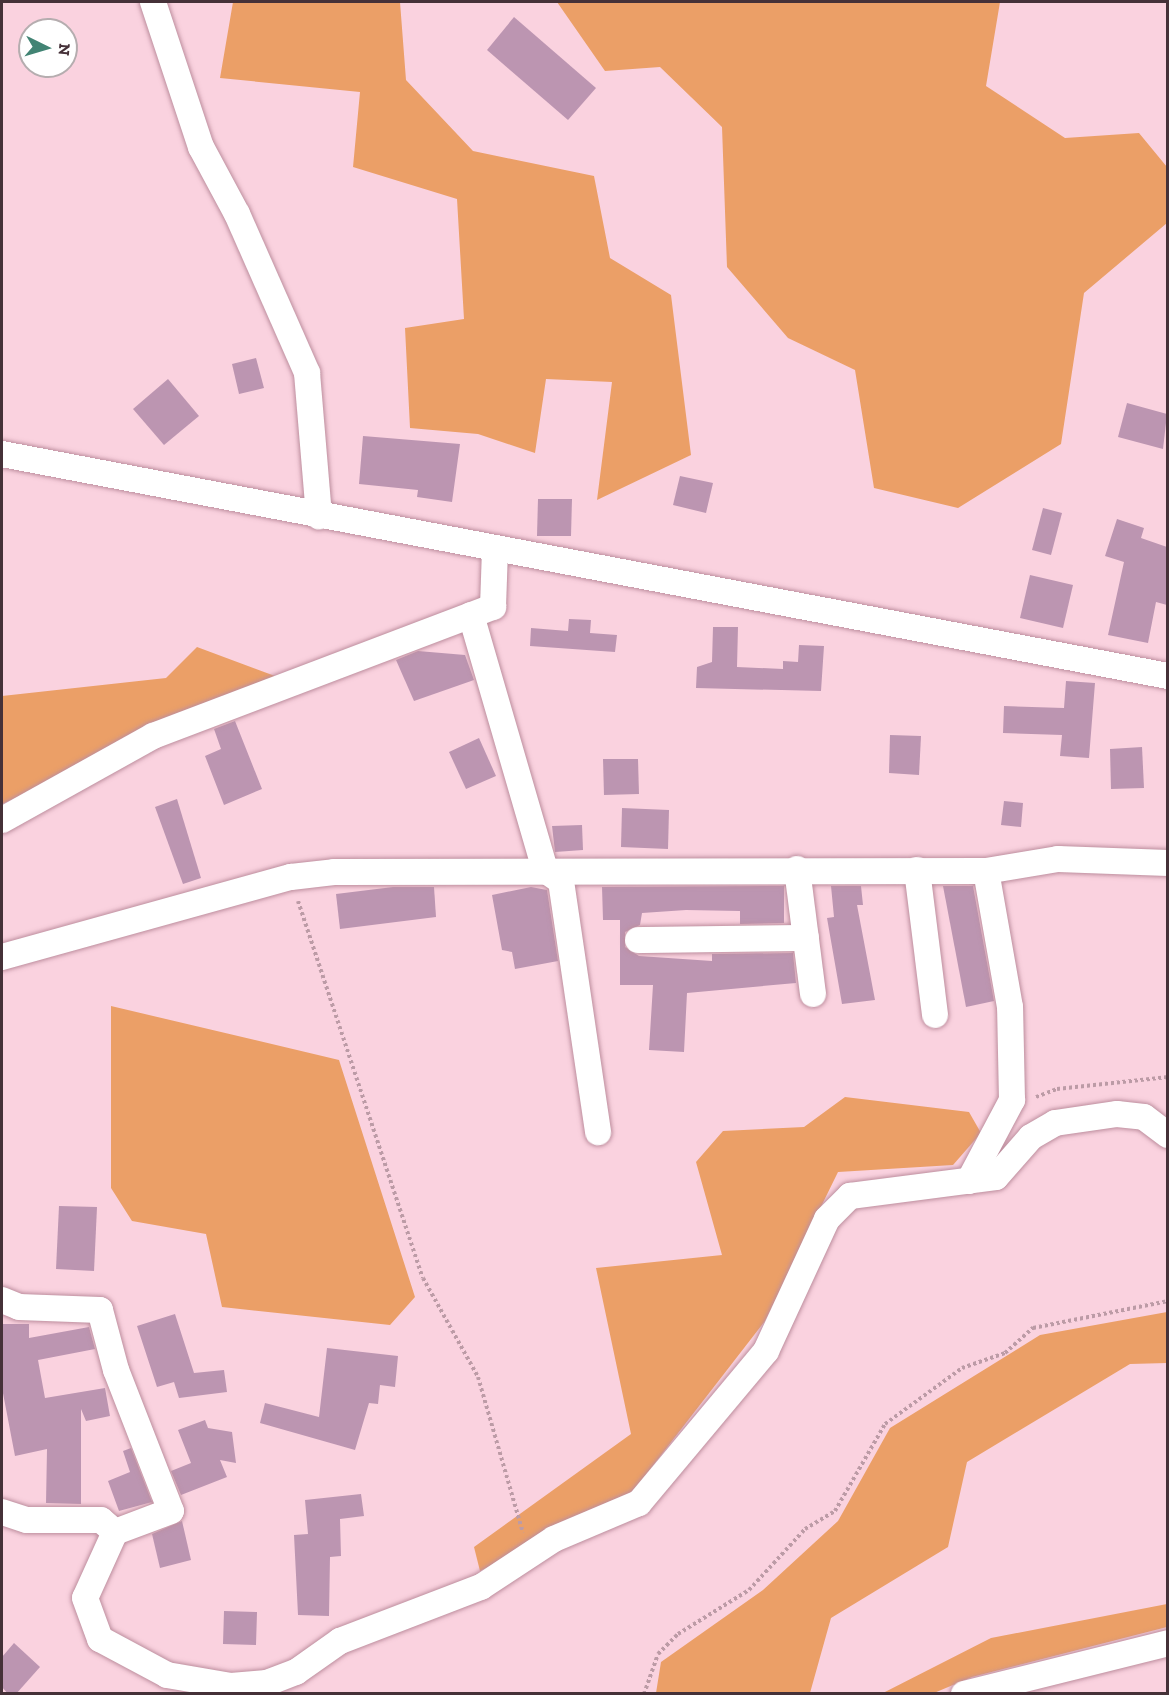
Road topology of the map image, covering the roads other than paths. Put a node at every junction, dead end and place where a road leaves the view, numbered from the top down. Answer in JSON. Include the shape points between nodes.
{"nodes":[{"id":1,"x":153,"y":2,"type":"edge"},
{"id":2,"x":2,"y":454,"type":"edge"},
{"id":3,"x":319,"y":516,"type":"junction"},
{"id":4,"x":495,"y":550,"type":"junction"},
{"id":5,"x":471,"y":615,"type":"junction"},
{"id":6,"x":1167,"y":676,"type":"edge"},
{"id":7,"x":2,"y":820,"type":"edge"},
{"id":8,"x":1167,"y":863,"type":"edge"},
{"id":9,"x":797,"y":869,"type":"junction"},
{"id":10,"x":546,"y":870,"type":"junction"},
{"id":11,"x":917,"y":870,"type":"junction"},
{"id":12,"x":986,"y":871,"type":"junction"},
{"id":13,"x":806,"y":938,"type":"junction"},
{"id":14,"x":638,"y":940,"type":"dead end"},
{"id":15,"x":2,"y":957,"type":"edge"},
{"id":16,"x":813,"y":994,"type":"dead end"},
{"id":17,"x":935,"y":1015,"type":"dead end"},
{"id":18,"x":598,"y":1132,"type":"dead end"},
{"id":19,"x":1167,"y":1135,"type":"edge"},
{"id":20,"x":969,"y":1181,"type":"junction"},
{"id":21,"x":2,"y":1300,"type":"edge"},
{"id":22,"x":2,"y":1512,"type":"edge"},
{"id":23,"x":115,"y":1532,"type":"junction"},
{"id":24,"x":1167,"y":1643,"type":"edge"},
{"id":25,"x":166,"y":1684,"type":"edge"},
{"id":26,"x":964,"y":1694,"type":"edge"}],
"edges":[{"from":1,"to":3,"type":"street","via":[[201,147],[237,214],[307,374]]},
{"from":2,"to":3,"type":"street"},
{"from":3,"to":4,"type":"street"},
{"from":4,"to":5,"type":"street","via":[[493,607]]},
{"from":4,"to":6,"type":"street"},
{"from":5,"to":7,"type":"street","via":[[153,736]]},
{"from":5,"to":10,"type":"street"},
{"from":8,"to":12,"type":"street","via":[[1058,859]]},
{"from":9,"to":10,"type":"street"},
{"from":9,"to":11,"type":"street"},
{"from":9,"to":13,"type":"street"},
{"from":10,"to":15,"type":"street","via":[[291,877]]},
{"from":10,"to":18,"type":"street","via":[[561,881]]},
{"from":11,"to":12,"type":"street"},
{"from":11,"to":17,"type":"street"},
{"from":12,"to":20,"type":"street","via":[[1010,1007],[1012,1100]]},
{"from":13,"to":14,"type":"street"},
{"from":13,"to":16,"type":"street"},
{"from":19,"to":20,"type":"street","via":[[1144,1117],[1117,1114],[1055,1123],[1031,1137],[996,1177]]},
{"from":20,"to":25,"type":"street","via":[[870,1190],[835,1208],[766,1351],[713,1420],[639,1503],[528,1554],[481,1587],[339,1641],[296,1672],[267,1683]]},
{"from":21,"to":23,"type":"street","via":[[19,1307],[100,1310],[116,1370],[171,1511]]},
{"from":22,"to":23,"type":"street","via":[[27,1520],[101,1520]]},
{"from":23,"to":25,"type":"street","via":[[88,1588],[90,1620],[100,1639]]},
{"from":24,"to":26,"type":"street"}]}
